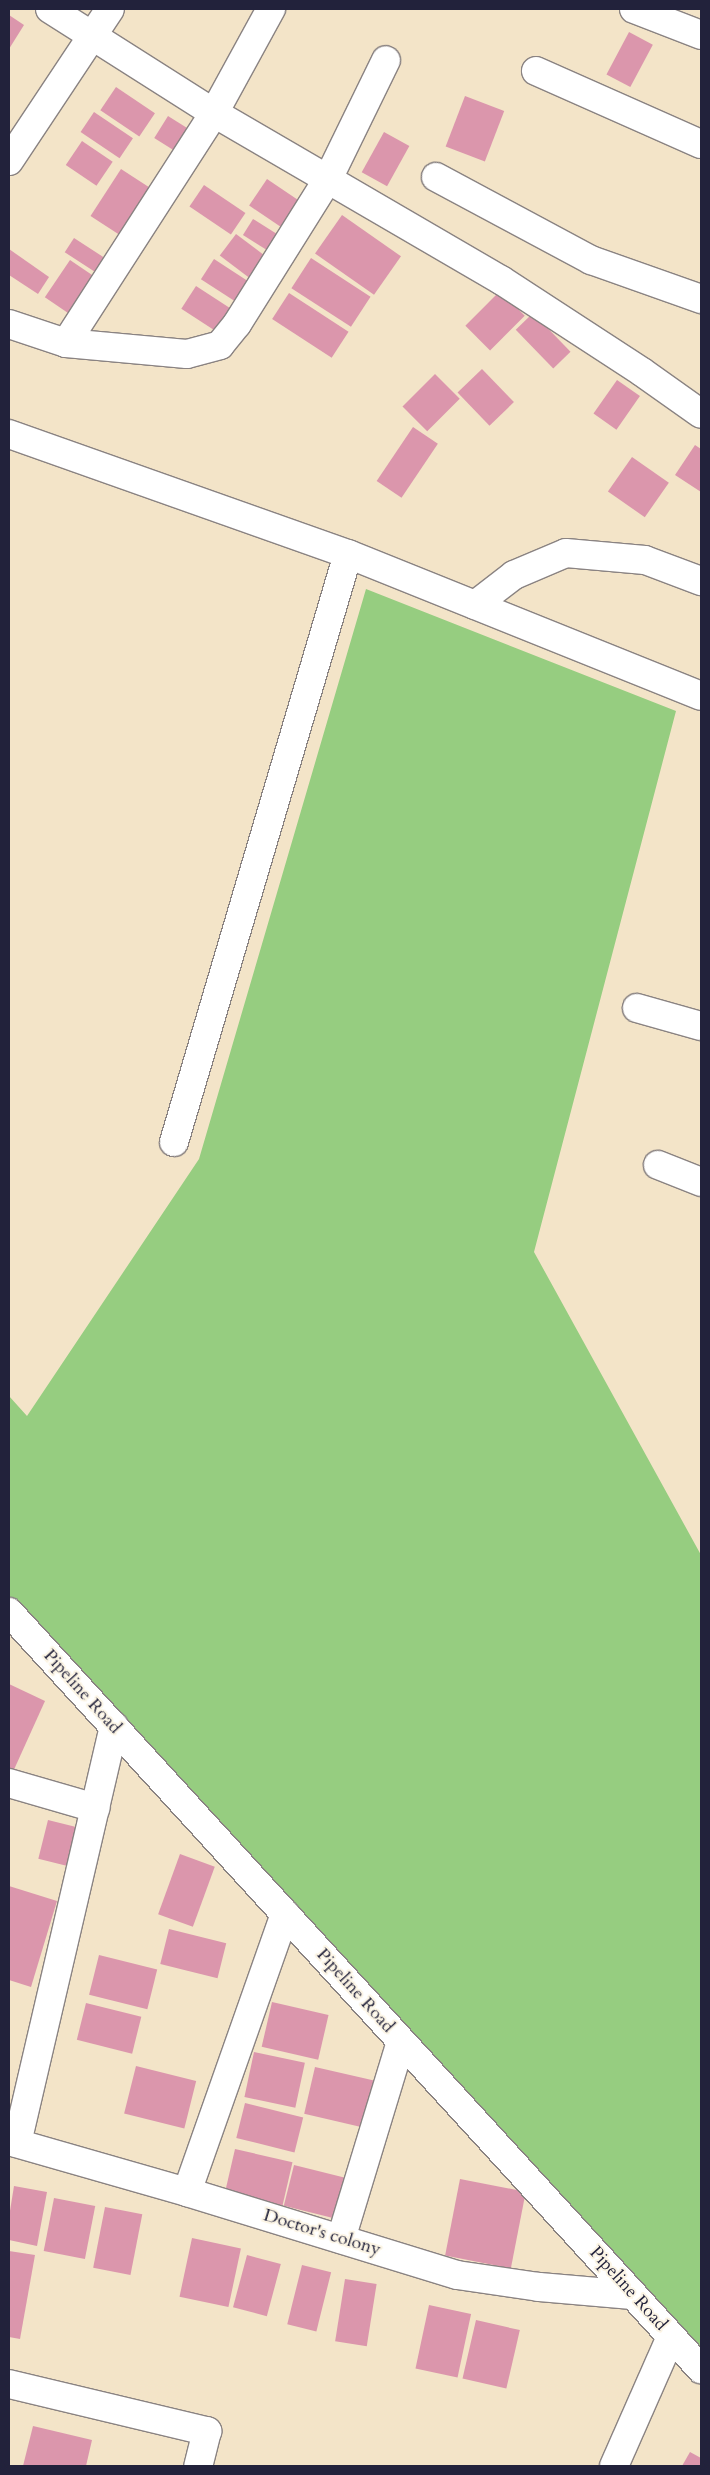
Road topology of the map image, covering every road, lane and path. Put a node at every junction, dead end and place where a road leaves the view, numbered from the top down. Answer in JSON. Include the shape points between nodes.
{"nodes":[{"id":1,"x":50,"y":9,"type":"edge"},
{"id":2,"x":110,"y":9,"type":"edge"},
{"id":3,"x":271,"y":9,"type":"edge"},
{"id":4,"x":634,"y":9,"type":"edge"},
{"id":5,"x":701,"y":35,"type":"edge"},
{"id":6,"x":92,"y":36,"type":"junction"},
{"id":7,"x":386,"y":60,"type":"dead end"},
{"id":8,"x":536,"y":71,"type":"dead end"},
{"id":9,"x":214,"y":114,"type":"junction"},
{"id":10,"x":701,"y":144,"type":"edge"},
{"id":11,"x":9,"y":161,"type":"edge"},
{"id":12,"x":436,"y":178,"type":"dead end"},
{"id":13,"x":328,"y":179,"type":"junction"},
{"id":14,"x":701,"y":298,"type":"edge"},
{"id":15,"x":9,"y":324,"type":"edge"},
{"id":16,"x":66,"y":343,"type":"junction"},
{"id":17,"x":701,"y":414,"type":"edge"},
{"id":18,"x":9,"y":434,"type":"edge"},
{"id":19,"x":348,"y":554,"type":"junction"},
{"id":20,"x":701,"y":581,"type":"edge"},
{"id":21,"x":476,"y":605,"type":"junction"},
{"id":22,"x":701,"y":696,"type":"edge"},
{"id":23,"x":637,"y":1008,"type":"dead end"},
{"id":24,"x":701,"y":1026,"type":"edge"},
{"id":25,"x":174,"y":1142,"type":"dead end"},
{"id":26,"x":658,"y":1165,"type":"dead end"},
{"id":27,"x":701,"y":1182,"type":"edge"},
{"id":28,"x":9,"y":1612,"type":"edge"},
{"id":29,"x":114,"y":1726,"type":"junction"},
{"id":30,"x":9,"y":1783,"type":"edge"},
{"id":31,"x":95,"y":1808,"type":"junction"},
{"id":32,"x":285,"y":1914,"type":"junction"},
{"id":33,"x":401,"y":2042,"type":"junction"},
{"id":34,"x":13,"y":2142,"type":"edge"},
{"id":35,"x":187,"y":2192,"type":"junction"},
{"id":36,"x":341,"y":2239,"type":"junction"},
{"id":37,"x":633,"y":2295,"type":"junction"},
{"id":38,"x":672,"y":2337,"type":"junction"},
{"id":39,"x":701,"y":2369,"type":"edge"},
{"id":40,"x":9,"y":2384,"type":"edge"},
{"id":41,"x":198,"y":2466,"type":"edge"},
{"id":42,"x":614,"y":2466,"type":"edge"}],
"edges":[{"from":1,"to":6,"type":"street"},
{"from":2,"to":6,"type":"street"},
{"from":3,"to":9,"type":"street"},
{"from":4,"to":5,"type":"street"},
{"from":6,"to":9,"type":"street"},
{"from":6,"to":11,"type":"street"},
{"from":7,"to":13,"type":"street"},
{"from":8,"to":10,"type":"street"},
{"from":9,"to":13,"type":"street"},
{"from":9,"to":16,"type":"street"},
{"from":12,"to":14,"type":"street","via":[[591,260]]},
{"from":13,"to":16,"type":"street","via":[[237,324],[220,344],[187,354]]},
{"from":13,"to":17,"type":"street","via":[[501,280]]},
{"from":15,"to":16,"type":"street"},
{"from":18,"to":19,"type":"street"},
{"from":19,"to":21,"type":"street"},
{"from":19,"to":25,"type":"street"},
{"from":20,"to":21,"type":"street","via":[[645,560],[566,553],[514,575]]},
{"from":21,"to":22,"type":"street"},
{"from":23,"to":24,"type":"street"},
{"from":26,"to":27,"type":"street"},
{"from":28,"to":29,"type":"street","name":"Pipeline Road"},
{"from":29,"to":31,"type":"street"},
{"from":29,"to":32,"type":"street","name":"Pipeline Road"},
{"from":30,"to":31,"type":"street"},
{"from":31,"to":34,"type":"street"},
{"from":32,"to":33,"type":"street","name":"Pipeline Road"},
{"from":32,"to":35,"type":"street"},
{"from":33,"to":36,"type":"street"},
{"from":33,"to":37,"type":"street","name":"Pipeline Road"},
{"from":34,"to":35,"type":"street","name":"Doctor's colony"},
{"from":35,"to":36,"type":"street","name":"Doctor's colony"},
{"from":36,"to":37,"type":"street","name":"Doctor's colony","via":[[458,2275],[539,2287]]},
{"from":37,"to":38,"type":"street","name":"Pipeline Road"},
{"from":38,"to":39,"type":"street","name":"Pipeline Road"},
{"from":38,"to":42,"type":"street"},
{"from":40,"to":41,"type":"street","via":[[207,2431]]}]}
